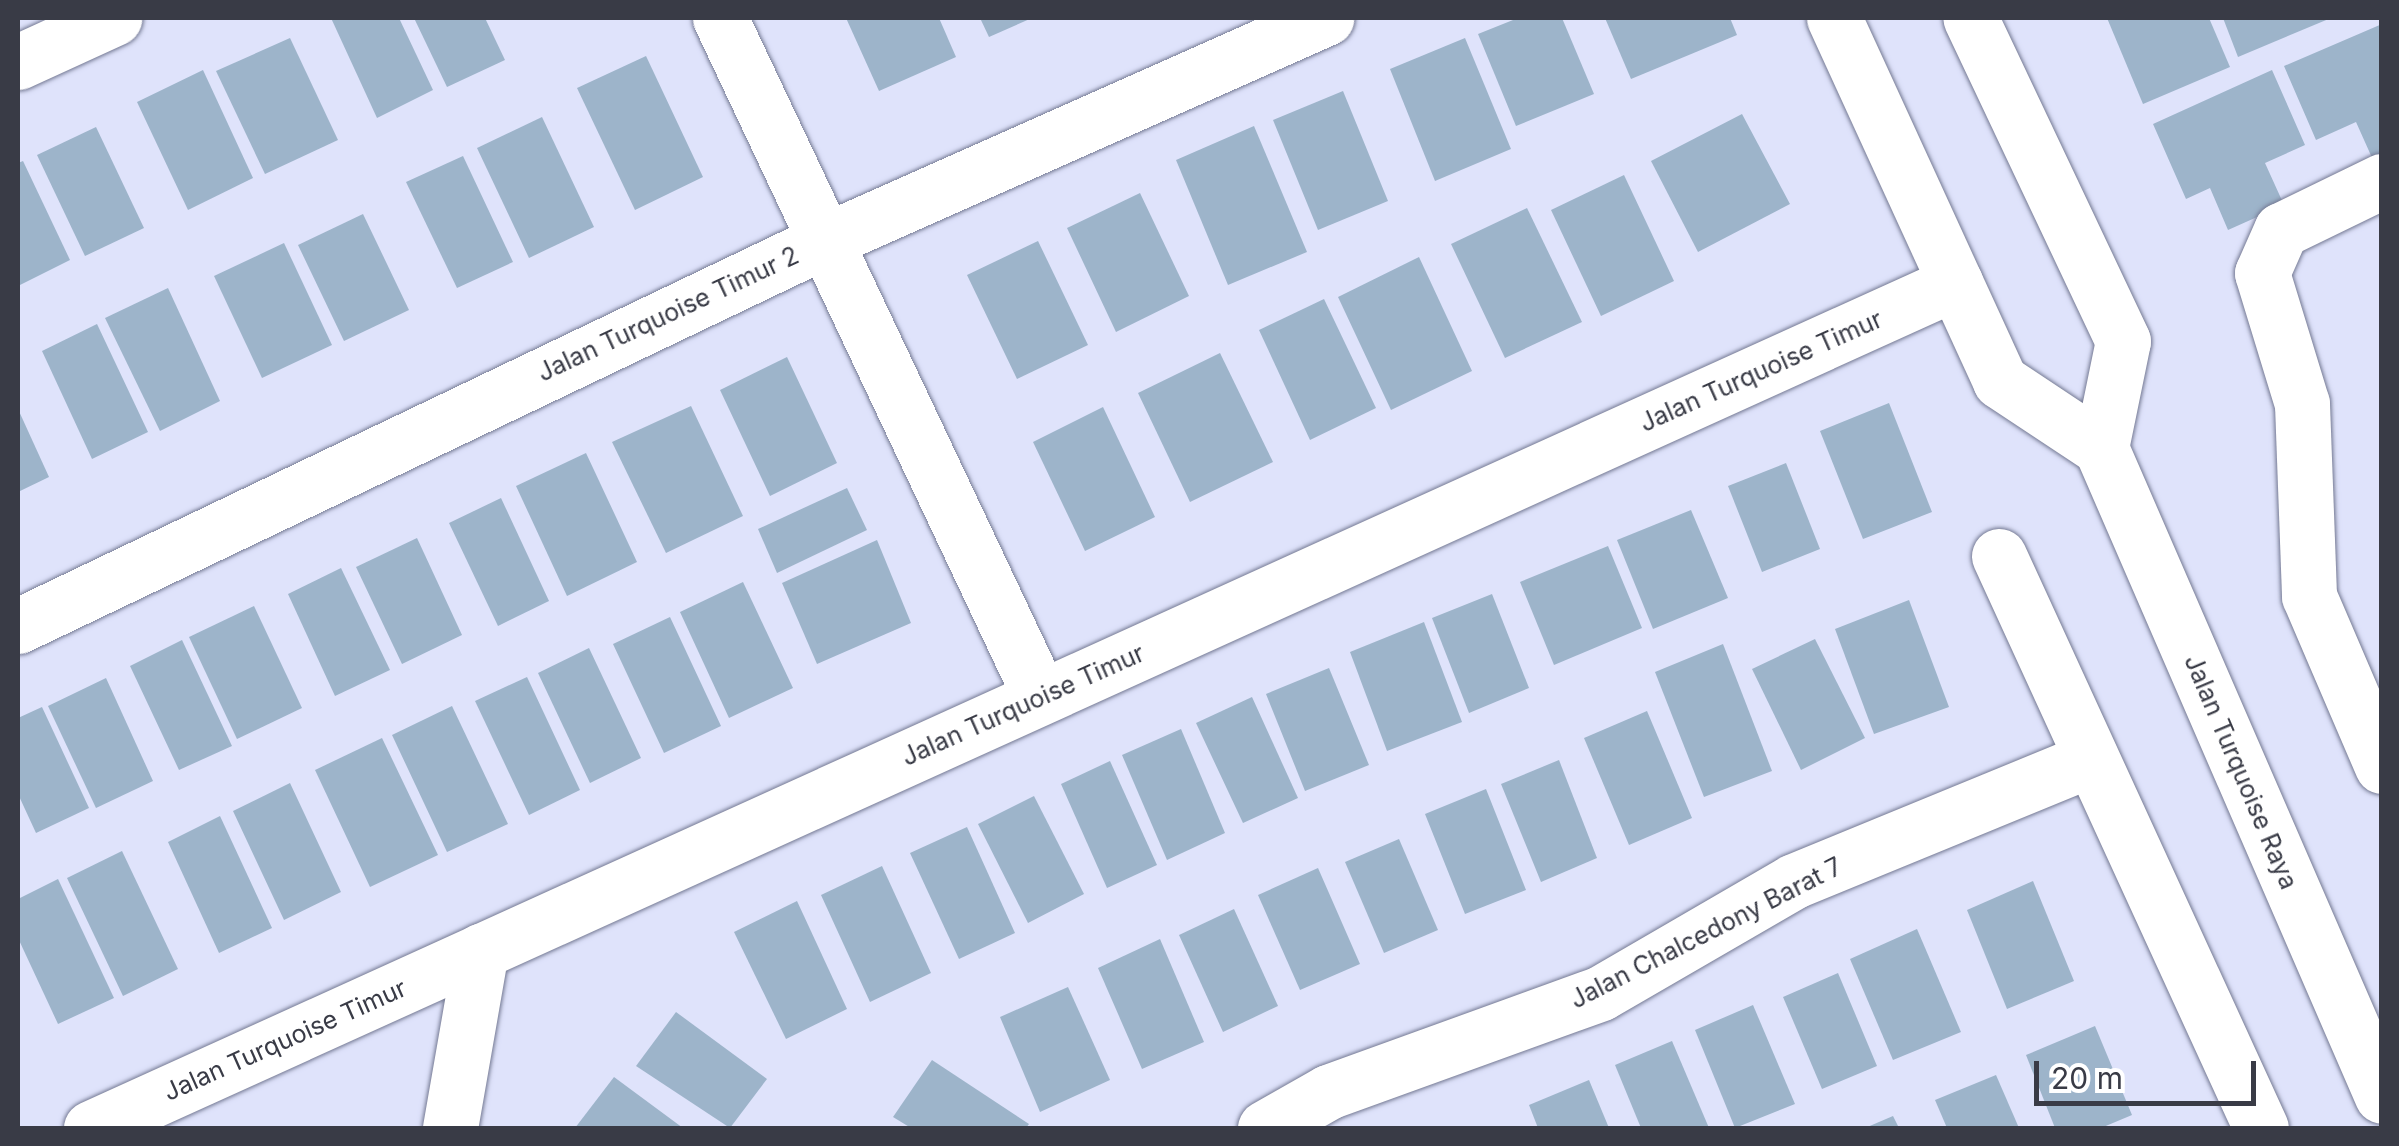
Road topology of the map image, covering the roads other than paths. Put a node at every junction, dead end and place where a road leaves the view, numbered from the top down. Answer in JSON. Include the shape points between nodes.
{"nodes":[{"id":1,"x":114,"y":18,"type":"edge"},
{"id":2,"x":720,"y":18,"type":"edge"},
{"id":3,"x":1326,"y":18,"type":"edge"},
{"id":4,"x":1834,"y":18,"type":"edge"},
{"id":5,"x":1970,"y":18,"type":"edge"},
{"id":6,"x":18,"y":62,"type":"edge"},
{"id":7,"x":2382,"y":182,"type":"edge"},
{"id":8,"x":822,"y":242,"type":"junction"},
{"id":9,"x":1955,"y":283,"type":"junction"},
{"id":10,"x":2101,"y":448,"type":"junction"},
{"id":11,"x":1998,"y":556,"type":"dead end"},
{"id":12,"x":18,"y":626,"type":"edge"},
{"id":13,"x":1040,"y":696,"type":"junction"},
{"id":14,"x":2091,"y":759,"type":"junction"},
{"id":15,"x":2382,"y":766,"type":"edge"},
{"id":16,"x":481,"y":952,"type":"junction"},
{"id":17,"x":2382,"y":1096,"type":"edge"},
{"id":18,"x":91,"y":1128,"type":"edge"},
{"id":19,"x":450,"y":1128,"type":"edge"},
{"id":20,"x":1265,"y":1128,"type":"edge"},
{"id":21,"x":2261,"y":1128,"type":"edge"}],
"edges":[{"from":1,"to":6,"type":"street"},
{"from":2,"to":8,"type":"street"},
{"from":3,"to":8,"type":"street","name":"Jalan Turquoise Timur 2"},
{"from":4,"to":9,"type":"street"},
{"from":5,"to":10,"type":"street","via":[[2123,341]]},
{"from":7,"to":15,"type":"street","via":[[2281,230],[2262,273],[2302,404],[2310,596]]},
{"from":8,"to":12,"type":"street","name":"Jalan Turquoise Timur 2"},
{"from":8,"to":13,"type":"street"},
{"from":9,"to":10,"type":"street","via":[[2000,381]]},
{"from":9,"to":13,"type":"street","name":"Jalan Turquoise Timur"},
{"from":10,"to":17,"type":"street","name":"Jalan Turquoise Raya"},
{"from":11,"to":14,"type":"street"},
{"from":13,"to":16,"type":"street","name":"Jalan Turquoise Timur"},
{"from":14,"to":20,"type":"street","name":"Jalan Chalcedony Barat 7","via":[[1794,882],[1601,993],[1328,1092]]},
{"from":14,"to":21,"type":"street"},
{"from":16,"to":18,"type":"street","name":"Jalan Turquoise Timur"},
{"from":16,"to":19,"type":"street"}]}
